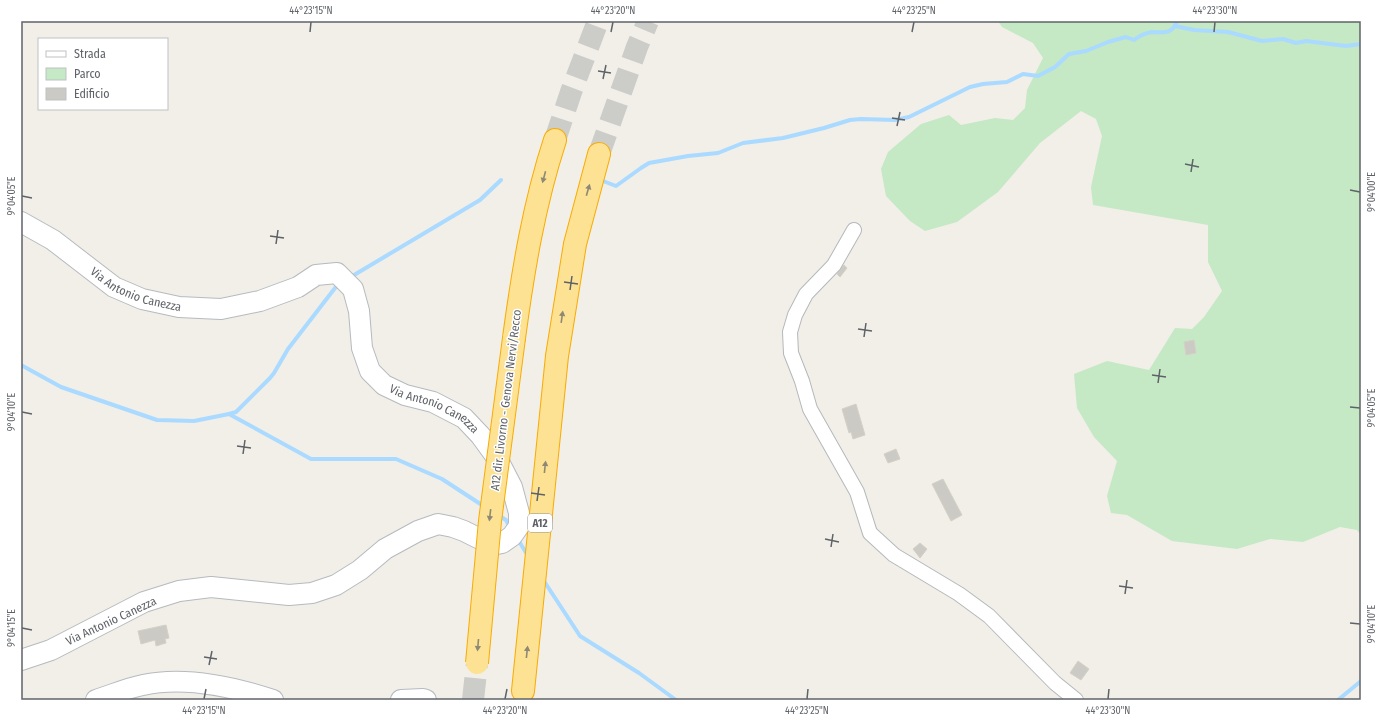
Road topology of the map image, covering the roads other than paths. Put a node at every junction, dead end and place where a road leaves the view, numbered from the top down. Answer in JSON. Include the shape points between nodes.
{"nodes":[{"id":1,"x":555,"y":140,"type":"tunnel mouth"},
{"id":2,"x":599,"y":154,"type":"tunnel mouth"},
{"id":3,"x":21,"y":222,"type":"edge"},
{"id":4,"x":854,"y":230,"type":"dead end"},
{"id":5,"x":21,"y":660,"type":"edge"},
{"id":6,"x":477,"y":663,"type":"tunnel mouth"},
{"id":7,"x":523,"y":691,"type":"dead end"},
{"id":8,"x":96,"y":700,"type":"edge"},
{"id":9,"x":273,"y":700,"type":"edge"},
{"id":10,"x":401,"y":700,"type":"edge"},
{"id":11,"x":426,"y":700,"type":"edge"},
{"id":12,"x":1076,"y":700,"type":"edge"}],
"edges":[{"from":1,"to":6,"type":"highway","name":"A12 dir. Livorno - Genova Nervi/Recco","one_way":true,"bridge":true,"via":[[540,189],[514,338],[490,521]]},
{"from":7,"to":2,"type":"highway","number":"A12","one_way":true,"via":[[557,356],[575,244]]},
{"from":3,"to":5,"type":"street","name":"Via Antonio Canezza","via":[[53,240],[114,287],[142,299],[179,307],[221,309],[260,301],[298,287],[316,275],[337,274],[354,289],[362,348],[370,371],[384,385],[405,395],[433,402],[464,418],[497,458],[512,487],[519,513],[519,526],[512,536],[502,543],[488,543],[464,531],[438,524],[418,531],[385,549],[360,570],[336,585],[312,593],[289,595],[211,587],[179,591],[144,602],[51,650]]},
{"from":4,"to":12,"type":"street","via":[[834,264],[806,294],[790,332],[791,353],[810,409],[857,492],[870,533],[894,555],[959,594],[989,616],[1055,683]]},
{"from":8,"to":9,"type":"street","via":[[144,685],[183,681],[244,691]]},
{"from":10,"to":11,"type":"street"}]}
